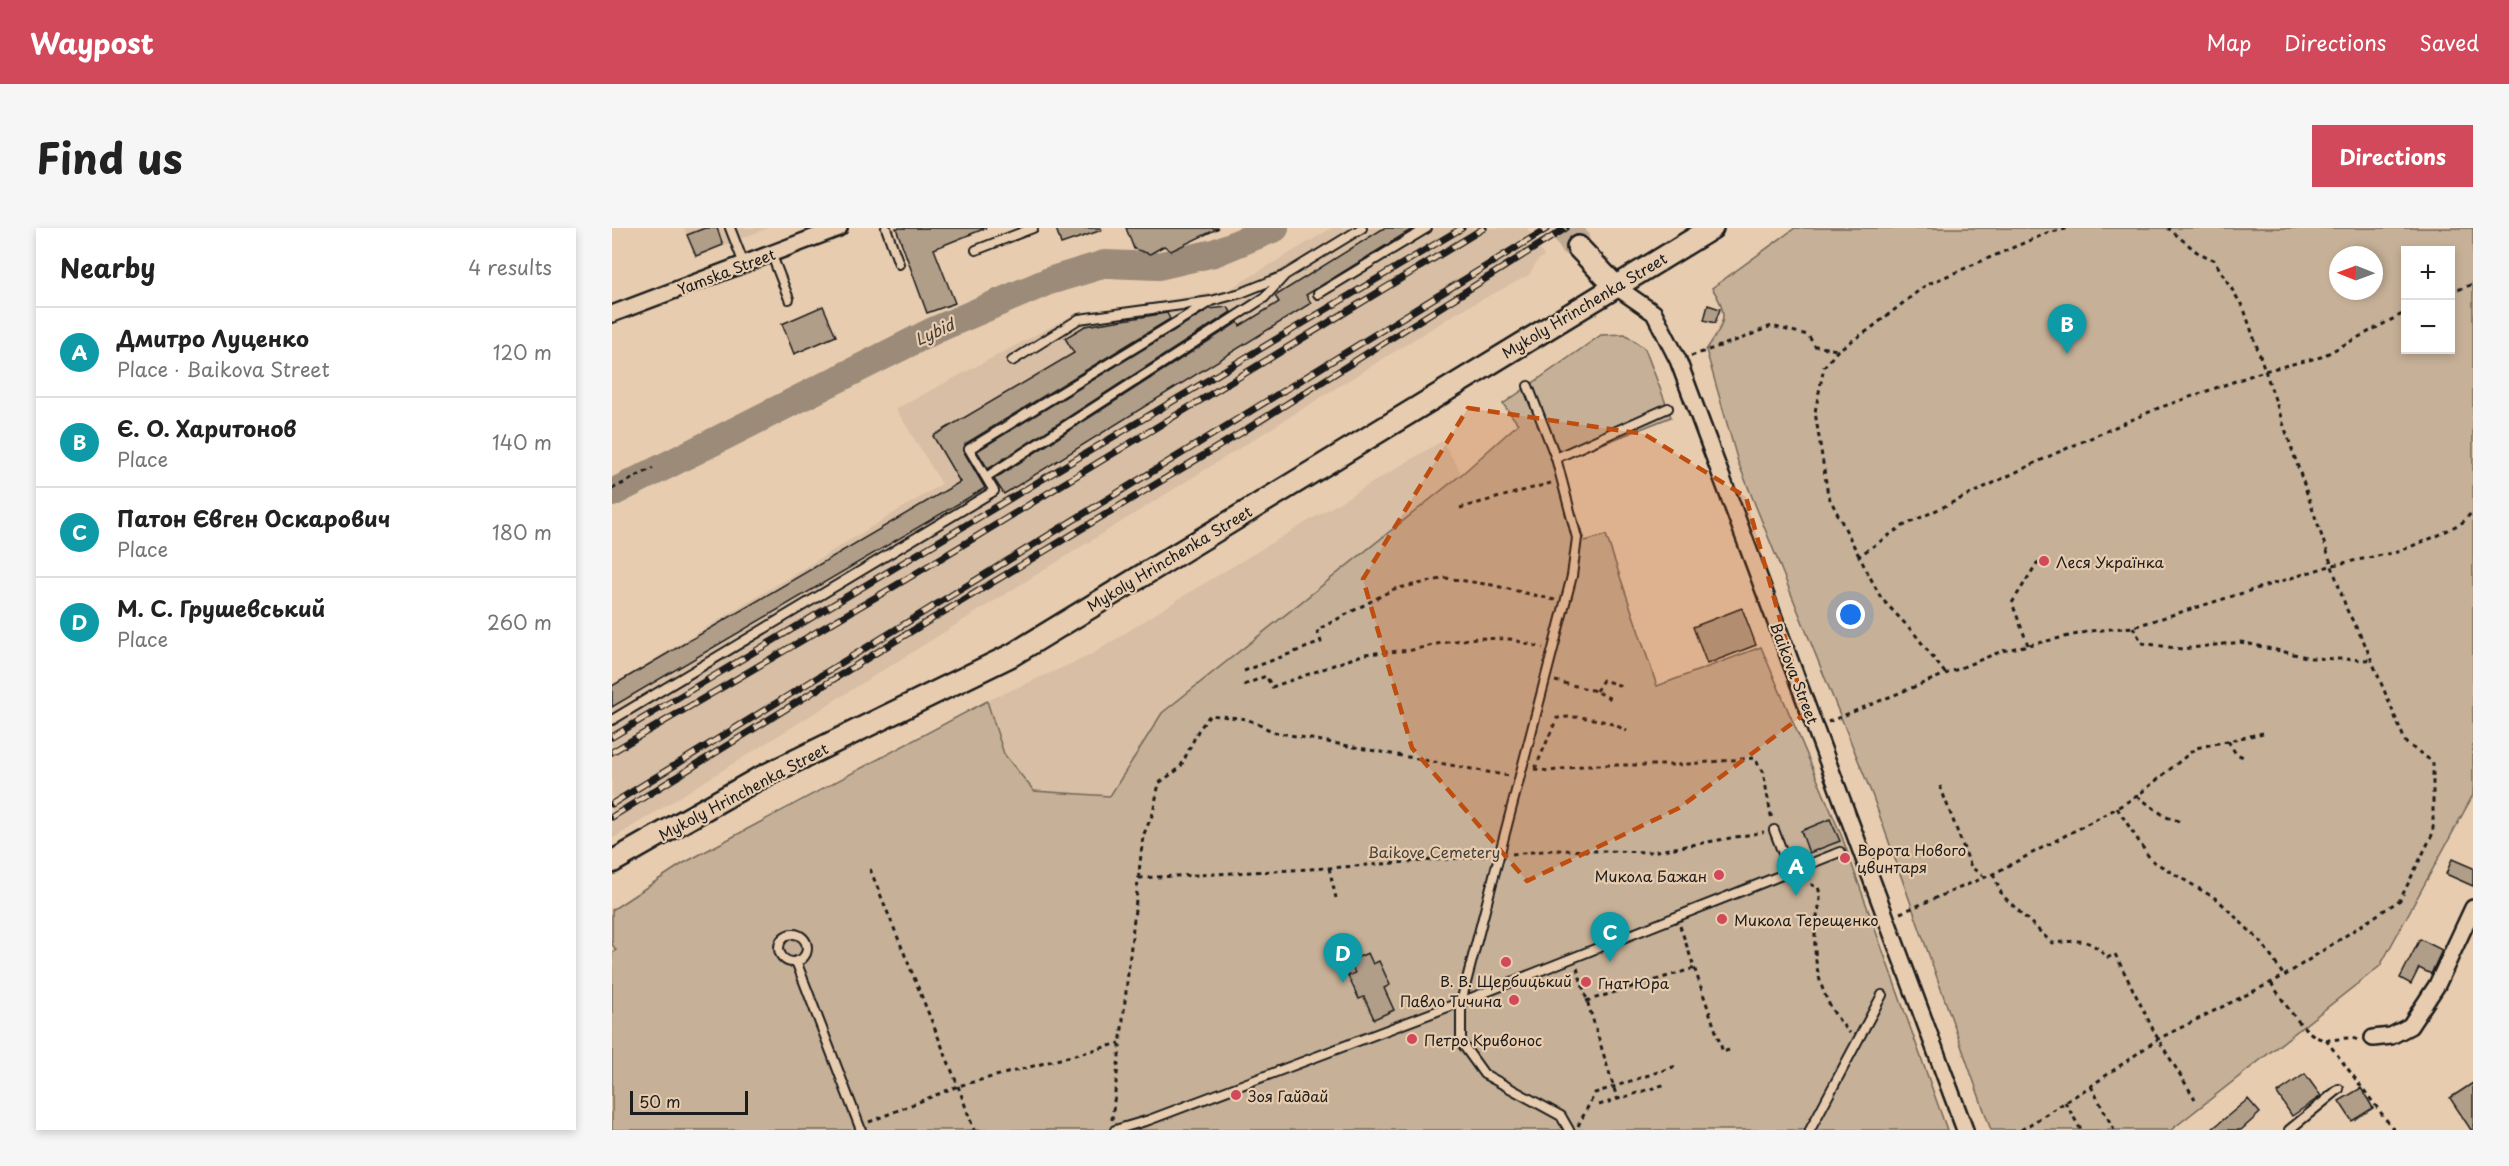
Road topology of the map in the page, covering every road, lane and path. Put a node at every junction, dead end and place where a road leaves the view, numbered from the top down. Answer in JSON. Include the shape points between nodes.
{"nodes":[{"id":1,"x":730,"y":228,"type":"edge"},
{"id":2,"x":839,"y":228,"type":"edge"},
{"id":3,"x":886,"y":228,"type":"edge"},
{"id":4,"x":1033,"y":228,"type":"edge"},
{"id":5,"x":1362,"y":228,"type":"edge"},
{"id":6,"x":1427,"y":228,"type":"edge"},
{"id":7,"x":1712,"y":228,"type":"edge"},
{"id":8,"x":2070,"y":228,"type":"edge"},
{"id":9,"x":2168,"y":228,"type":"edge"},
{"id":10,"x":1578,"y":247,"type":"dead end"},
{"id":11,"x":976,"y":250,"type":"dead end"},
{"id":12,"x":771,"y":253,"type":"junction"},
{"id":13,"x":744,"y":264,"type":"junction"},
{"id":14,"x":899,"y":264,"type":"dead end"},
{"id":15,"x":1285,"y":275,"type":"junction"},
{"id":16,"x":2473,"y":284,"type":"edge"},
{"id":17,"x":1615,"y":286,"type":"junction"},
{"id":18,"x":2455,"y":291,"type":"edge"},
{"id":19,"x":1318,"y":294,"type":"dead end"},
{"id":20,"x":789,"y":299,"type":"dead end"},
{"id":21,"x":1211,"y":301,"type":"junction"},
{"id":22,"x":614,"y":310,"type":"edge"},
{"id":23,"x":2401,"y":315,"type":"edge"},
{"id":24,"x":1838,"y":350,"type":"junction"},
{"id":25,"x":1678,"y":360,"type":"junction"},
{"id":26,"x":1012,"y":361,"type":"dead end"},
{"id":27,"x":2264,"y":371,"type":"junction"},
{"id":28,"x":1528,"y":387,"type":"dead end"},
{"id":29,"x":1668,"y":408,"type":"dead end"},
{"id":30,"x":1556,"y":458,"type":"junction"},
{"id":31,"x":653,"y":468,"type":"dead end"},
{"id":32,"x":986,"y":477,"type":"junction"},
{"id":33,"x":1544,"y":485,"type":"dead end"},
{"id":34,"x":612,"y":489,"type":"edge"},
{"id":35,"x":1460,"y":508,"type":"dead end"},
{"id":36,"x":2473,"y":511,"type":"edge"},
{"id":37,"x":1858,"y":556,"type":"junction"},
{"id":38,"x":2044,"y":561,"type":"dead end"},
{"id":39,"x":2333,"y":565,"type":"junction"},
{"id":40,"x":1566,"y":603,"type":"junction"},
{"id":41,"x":2133,"y":627,"type":"junction"},
{"id":42,"x":2028,"y":645,"type":"junction"},
{"id":43,"x":1553,"y":650,"type":"junction"},
{"id":44,"x":2370,"y":660,"type":"junction"},
{"id":45,"x":1244,"y":671,"type":"dead end"},
{"id":46,"x":1945,"y":673,"type":"junction"},
{"id":47,"x":1545,"y":679,"type":"junction"},
{"id":48,"x":1244,"y":685,"type":"dead end"},
{"id":49,"x":1622,"y":686,"type":"dead end"},
{"id":50,"x":1596,"y":691,"type":"junction"},
{"id":51,"x":1613,"y":700,"type":"dead end"},
{"id":52,"x":612,"y":720,"type":"edge"},
{"id":53,"x":1815,"y":728,"type":"junction"},
{"id":54,"x":1627,"y":731,"type":"dead end"},
{"id":55,"x":2263,"y":733,"type":"dead end"},
{"id":56,"x":2228,"y":741,"type":"junction"},
{"id":57,"x":2246,"y":758,"type":"dead end"},
{"id":58,"x":1520,"y":778,"type":"junction"},
{"id":59,"x":1940,"y":786,"type":"dead end"},
{"id":60,"x":2137,"y":796,"type":"junction"},
{"id":61,"x":2117,"y":808,"type":"junction"},
{"id":62,"x":2183,"y":822,"type":"dead end"},
{"id":63,"x":1773,"y":830,"type":"junction"},
{"id":64,"x":1860,"y":844,"type":"junction"},
{"id":65,"x":1499,"y":855,"type":"junction"},
{"id":66,"x":612,"y":862,"type":"edge"},
{"id":67,"x":1804,"y":866,"type":"junction"},
{"id":68,"x":1329,"y":868,"type":"junction"},
{"id":69,"x":870,"y":869,"type":"dead end"},
{"id":70,"x":1790,"y":872,"type":"junction"},
{"id":71,"x":1993,"y":874,"type":"junction"},
{"id":72,"x":1983,"y":876,"type":"junction"},
{"id":73,"x":1139,"y":878,"type":"junction"},
{"id":74,"x":1335,"y":898,"type":"dead end"},
{"id":75,"x":2473,"y":908,"type":"edge"},
{"id":76,"x":1887,"y":918,"type":"junction"},
{"id":77,"x":1680,"y":926,"type":"dead end"},
{"id":78,"x":796,"y":961,"type":"dead end"},
{"id":79,"x":1577,"y":968,"type":"dead end"},
{"id":80,"x":1695,"y":968,"type":"junction"},
{"id":81,"x":2284,"y":976,"type":"junction"},
{"id":82,"x":2271,"y":982,"type":"junction"},
{"id":83,"x":1882,"y":995,"type":"dead end"},
{"id":84,"x":1586,"y":1001,"type":"junction"},
{"id":85,"x":1461,"y":1002,"type":"junction"},
{"id":86,"x":2373,"y":1038,"type":"joint"},
{"id":87,"x":2158,"y":1040,"type":"junction"},
{"id":88,"x":2326,"y":1040,"type":"junction"},
{"id":89,"x":1857,"y":1041,"type":"junction"},
{"id":90,"x":1120,"y":1043,"type":"junction"},
{"id":91,"x":1732,"y":1049,"type":"dead end"},
{"id":92,"x":1676,"y":1066,"type":"dead end"},
{"id":93,"x":1666,"y":1084,"type":"dead end"},
{"id":94,"x":958,"y":1086,"type":"junction"},
{"id":95,"x":1612,"y":1086,"type":"junction"},
{"id":96,"x":2091,"y":1086,"type":"junction"},
{"id":97,"x":2339,"y":1089,"type":"dead end"},
{"id":98,"x":1617,"y":1098,"type":"junction"},
{"id":99,"x":2195,"y":1099,"type":"dead end"},
{"id":100,"x":2066,"y":1102,"type":"junction"},
{"id":101,"x":1599,"y":1105,"type":"dead end"},
{"id":102,"x":860,"y":1128,"type":"edge"},
{"id":103,"x":974,"y":1130,"type":"edge"},
{"id":104,"x":1113,"y":1130,"type":"edge"},
{"id":105,"x":1569,"y":1130,"type":"edge"},
{"id":106,"x":1575,"y":1130,"type":"edge"},
{"id":107,"x":1810,"y":1130,"type":"edge"},
{"id":108,"x":1965,"y":1130,"type":"edge"},
{"id":109,"x":2021,"y":1130,"type":"edge"},
{"id":110,"x":2081,"y":1130,"type":"edge"},
{"id":111,"x":2114,"y":1130,"type":"edge"},
{"id":112,"x":2289,"y":1130,"type":"edge"},
{"id":113,"x":2394,"y":1130,"type":"edge"}],
"edges":[{"from":1,"to":13,"type":"lane"},
{"from":2,"to":12,"type":"street","name":"Yamska Street"},
{"from":3,"to":14,"type":"lane"},
{"from":4,"to":11,"type":"lane"},
{"from":5,"to":15,"type":"lane"},
{"from":6,"to":19,"type":"lane"},
{"from":7,"to":17,"type":"main road","name":"Mykoly Hrinchenka Street"},
{"from":8,"to":24,"type":"path","via":[[2047,233],[1926,285]]},
{"from":9,"to":27,"type":"path","via":[[2197,252],[2214,260],[2244,309]]},
{"from":10,"to":17,"type":"main road","name":"Baikova Street"},
{"from":12,"to":13,"type":"street","name":"Yamska Street"},
{"from":12,"to":20,"type":"lane"},
{"from":13,"to":22,"type":"street","name":"Yamska Street"},
{"from":15,"to":21,"type":"lane","via":[[1241,294]]},
{"from":15,"to":32,"type":"lane","via":[[1264,298]]},
{"from":16,"to":18,"type":"path"},
{"from":17,"to":25,"type":"street","name":"Baikova Street","via":[[1654,313]]},
{"from":17,"to":66,"type":"main road","name":"Mykoly Hrinchenka Street","via":[[1012,655],[756,780]]},
{"from":21,"to":26,"type":"lane","via":[[1079,319]]},
{"from":21,"to":32,"type":"lane","via":[[969,449]]},
{"from":23,"to":27,"type":"path","via":[[2320,357]]},
{"from":24,"to":25,"type":"path","via":[[1815,346],[1808,335],[1771,326]]},
{"from":24,"to":37,"type":"path","via":[[1824,367],[1815,412],[1828,495]]},
{"from":25,"to":53,"type":"street","name":"Baikova Street"},
{"from":27,"to":37,"type":"path","via":[[2156,409],[2052,455],[1901,527]]},
{"from":27,"to":39,"type":"path"},
{"from":28,"to":30,"type":"lane"},
{"from":29,"to":30,"type":"lane"},
{"from":30,"to":40,"type":"lane","via":[[1577,538]]},
{"from":31,"to":34,"type":"path"},
{"from":32,"to":52,"type":"lane","via":[[994,491]]},
{"from":33,"to":35,"type":"path"},
{"from":36,"to":39,"type":"path","via":[[2463,522],[2438,536],[2397,552]]},
{"from":37,"to":46,"type":"path","via":[[1881,598]]},
{"from":38,"to":42,"type":"path","via":[[2037,563],[2012,603]]},
{"from":39,"to":41,"type":"path"},
{"from":39,"to":44,"type":"path","via":[[2347,610]]},
{"from":40,"to":43,"type":"lane"},
{"from":40,"to":45,"type":"path","via":[[1446,578],[1426,582],[1394,589],[1317,630],[1321,642]]},
{"from":41,"to":42,"type":"path","via":[[2091,631]]},
{"from":41,"to":44,"type":"path","via":[[2142,643],[2182,649],[2241,642],[2311,658]]},
{"from":42,"to":46,"type":"path"},
{"from":43,"to":47,"type":"lane"},
{"from":43,"to":48,"type":"path","via":[[1510,639],[1477,638],[1365,654],[1272,687],[1266,676]]},
{"from":44,"to":81,"type":"path","via":[[2406,743],[2433,762],[2433,833],[2400,900]]},
{"from":46,"to":53,"type":"path"},
{"from":47,"to":50,"type":"path"},
{"from":47,"to":58,"type":"lane"},
{"from":49,"to":50,"type":"path","via":[[1603,680]]},
{"from":50,"to":51,"type":"path"},
{"from":53,"to":64,"type":"street","name":"Baikova Street"},
{"from":54,"to":63,"type":"path","via":[[1612,722],[1557,718],[1535,769],[1677,765],[1754,758],[1763,771]]},
{"from":55,"to":56,"type":"path"},
{"from":56,"to":57,"type":"path","via":[[2236,754]]},
{"from":56,"to":60,"type":"path","via":[[2196,748]]},
{"from":58,"to":65,"type":"lane"},
{"from":58,"to":73,"type":"path","via":[[1274,732],[1247,719],[1210,715],[1180,768],[1159,783],[1143,836]]},
{"from":59,"to":72,"type":"path","via":[[1971,867]]},
{"from":60,"to":61,"type":"path"},
{"from":60,"to":62,"type":"path","via":[[2166,817]]},
{"from":61,"to":71,"type":"path"},
{"from":61,"to":81,"type":"path","via":[[2151,860],[2218,900],[2262,943]]},
{"from":63,"to":65,"type":"path","via":[[1652,852],[1553,850]]},
{"from":63,"to":70,"type":"lane"},
{"from":64,"to":67,"type":"lane"},
{"from":64,"to":76,"type":"street","name":"Baikova Street"},
{"from":65,"to":68,"type":"path"},
{"from":65,"to":85,"type":"lane"},
{"from":67,"to":70,"type":"lane"},
{"from":67,"to":89,"type":"path","via":[[1822,898],[1814,953],[1824,995]]},
{"from":68,"to":73,"type":"path"},
{"from":68,"to":74,"type":"path"},
{"from":69,"to":94,"type":"path"},
{"from":70,"to":85,"type":"lane"},
{"from":71,"to":72,"type":"path"},
{"from":71,"to":87,"type":"path","via":[[2002,895],[2052,943],[2084,940],[2096,944],[2107,958],[2115,954]]},
{"from":72,"to":76,"type":"path"},
{"from":73,"to":90,"type":"path"},
{"from":75,"to":86,"type":"street","via":[[2437,985],[2410,1026],[2391,1036]]},
{"from":76,"to":108,"type":"street","name":"Baikova Street"},
{"from":77,"to":80,"type":"path"},
{"from":78,"to":102,"type":"lane"},
{"from":79,"to":84,"type":"path"},
{"from":80,"to":84,"type":"path"},
{"from":80,"to":91,"type":"path","via":[[1723,1052]]},
{"from":81,"to":82,"type":"path"},
{"from":82,"to":87,"type":"path"},
{"from":82,"to":88,"type":"path","via":[[2310,1035]]},
{"from":83,"to":89,"type":"lane"},
{"from":84,"to":95,"type":"path"},
{"from":85,"to":104,"type":"lane","via":[[1149,1120]]},
{"from":85,"to":105,"type":"lane","via":[[1461,1042],[1484,1074],[1561,1116]]},
{"from":86,"to":88,"type":"path"},
{"from":87,"to":96,"type":"path"},
{"from":87,"to":99,"type":"path"},
{"from":88,"to":113,"type":"path"},
{"from":89,"to":107,"type":"lane"},
{"from":90,"to":94,"type":"path"},
{"from":90,"to":104,"type":"path"},
{"from":92,"to":95,"type":"path"},
{"from":93,"to":98,"type":"path"},
{"from":94,"to":102,"type":"path"},
{"from":94,"to":103,"type":"path"},
{"from":95,"to":98,"type":"path"},
{"from":95,"to":106,"type":"path","via":[[1595,1093]]},
{"from":96,"to":100,"type":"path"},
{"from":96,"to":111,"type":"path"},
{"from":97,"to":112,"type":"lane"},
{"from":98,"to":101,"type":"path"},
{"from":100,"to":109,"type":"path"},
{"from":100,"to":110,"type":"path"}]}
